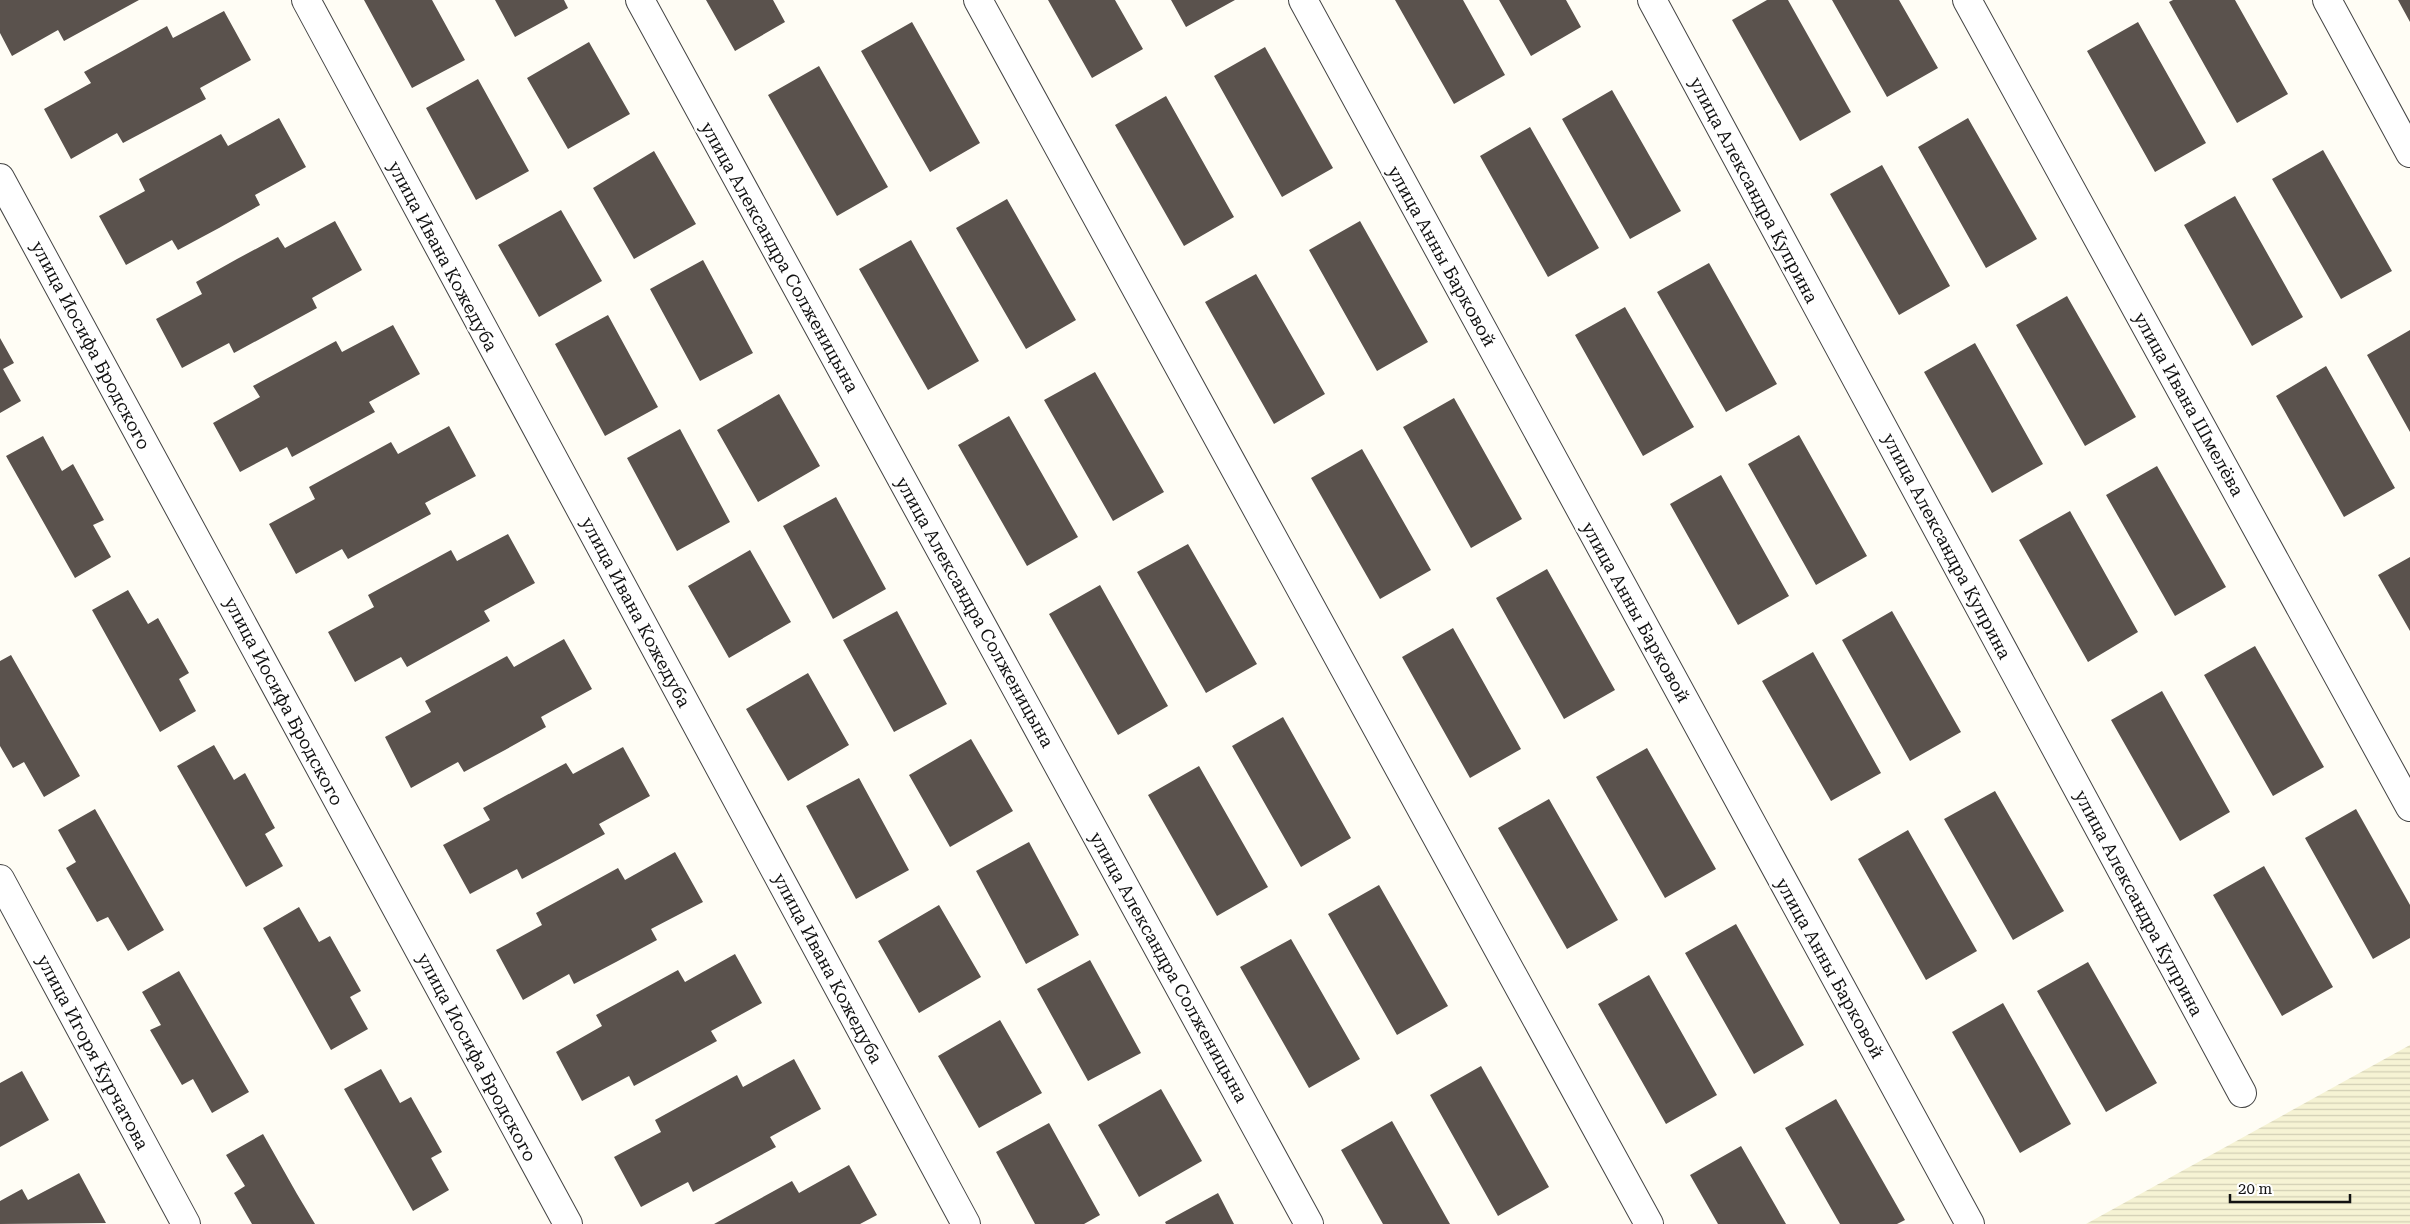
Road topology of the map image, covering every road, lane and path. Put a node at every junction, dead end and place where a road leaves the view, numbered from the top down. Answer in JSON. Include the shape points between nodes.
{"nodes":[{"id":1,"x":306,"y":0,"type":"edge"},
{"id":2,"x":640,"y":0,"type":"edge"},
{"id":3,"x":978,"y":0,"type":"edge"},
{"id":4,"x":1303,"y":0,"type":"edge"},
{"id":5,"x":1652,"y":0,"type":"edge"},
{"id":6,"x":1967,"y":0,"type":"edge"},
{"id":7,"x":2327,"y":0,"type":"edge"},
{"id":8,"x":2410,"y":153,"type":"edge"},
{"id":9,"x":0,"y":178,"type":"edge"},
{"id":10,"x":2410,"y":807,"type":"edge"},
{"id":11,"x":0,"y":879,"type":"edge"},
{"id":12,"x":2242,"y":1093,"type":"dead end"},
{"id":13,"x":186,"y":1224,"type":"edge"},
{"id":14,"x":568,"y":1224,"type":"edge"},
{"id":15,"x":966,"y":1224,"type":"edge"},
{"id":16,"x":1309,"y":1224,"type":"edge"},
{"id":17,"x":1649,"y":1224,"type":"edge"},
{"id":18,"x":1970,"y":1224,"type":"edge"}],
"edges":[{"from":1,"to":15,"type":"street","name":"улица Ивана Кожедуба"},
{"from":2,"to":16,"type":"street","name":"улица Александра Солженицына"},
{"from":3,"to":17,"type":"street"},
{"from":4,"to":18,"type":"street","name":"улица Анны Барковой"},
{"from":5,"to":12,"type":"street","name":"улица Александра Куприна"},
{"from":6,"to":10,"type":"street","name":"улица Ивана Шмелёва"},
{"from":7,"to":8,"type":"street"},
{"from":9,"to":14,"type":"street","name":"улица Иосифа Бродского"},
{"from":11,"to":13,"type":"street","name":"улица Игоря Курчатова"}]}
